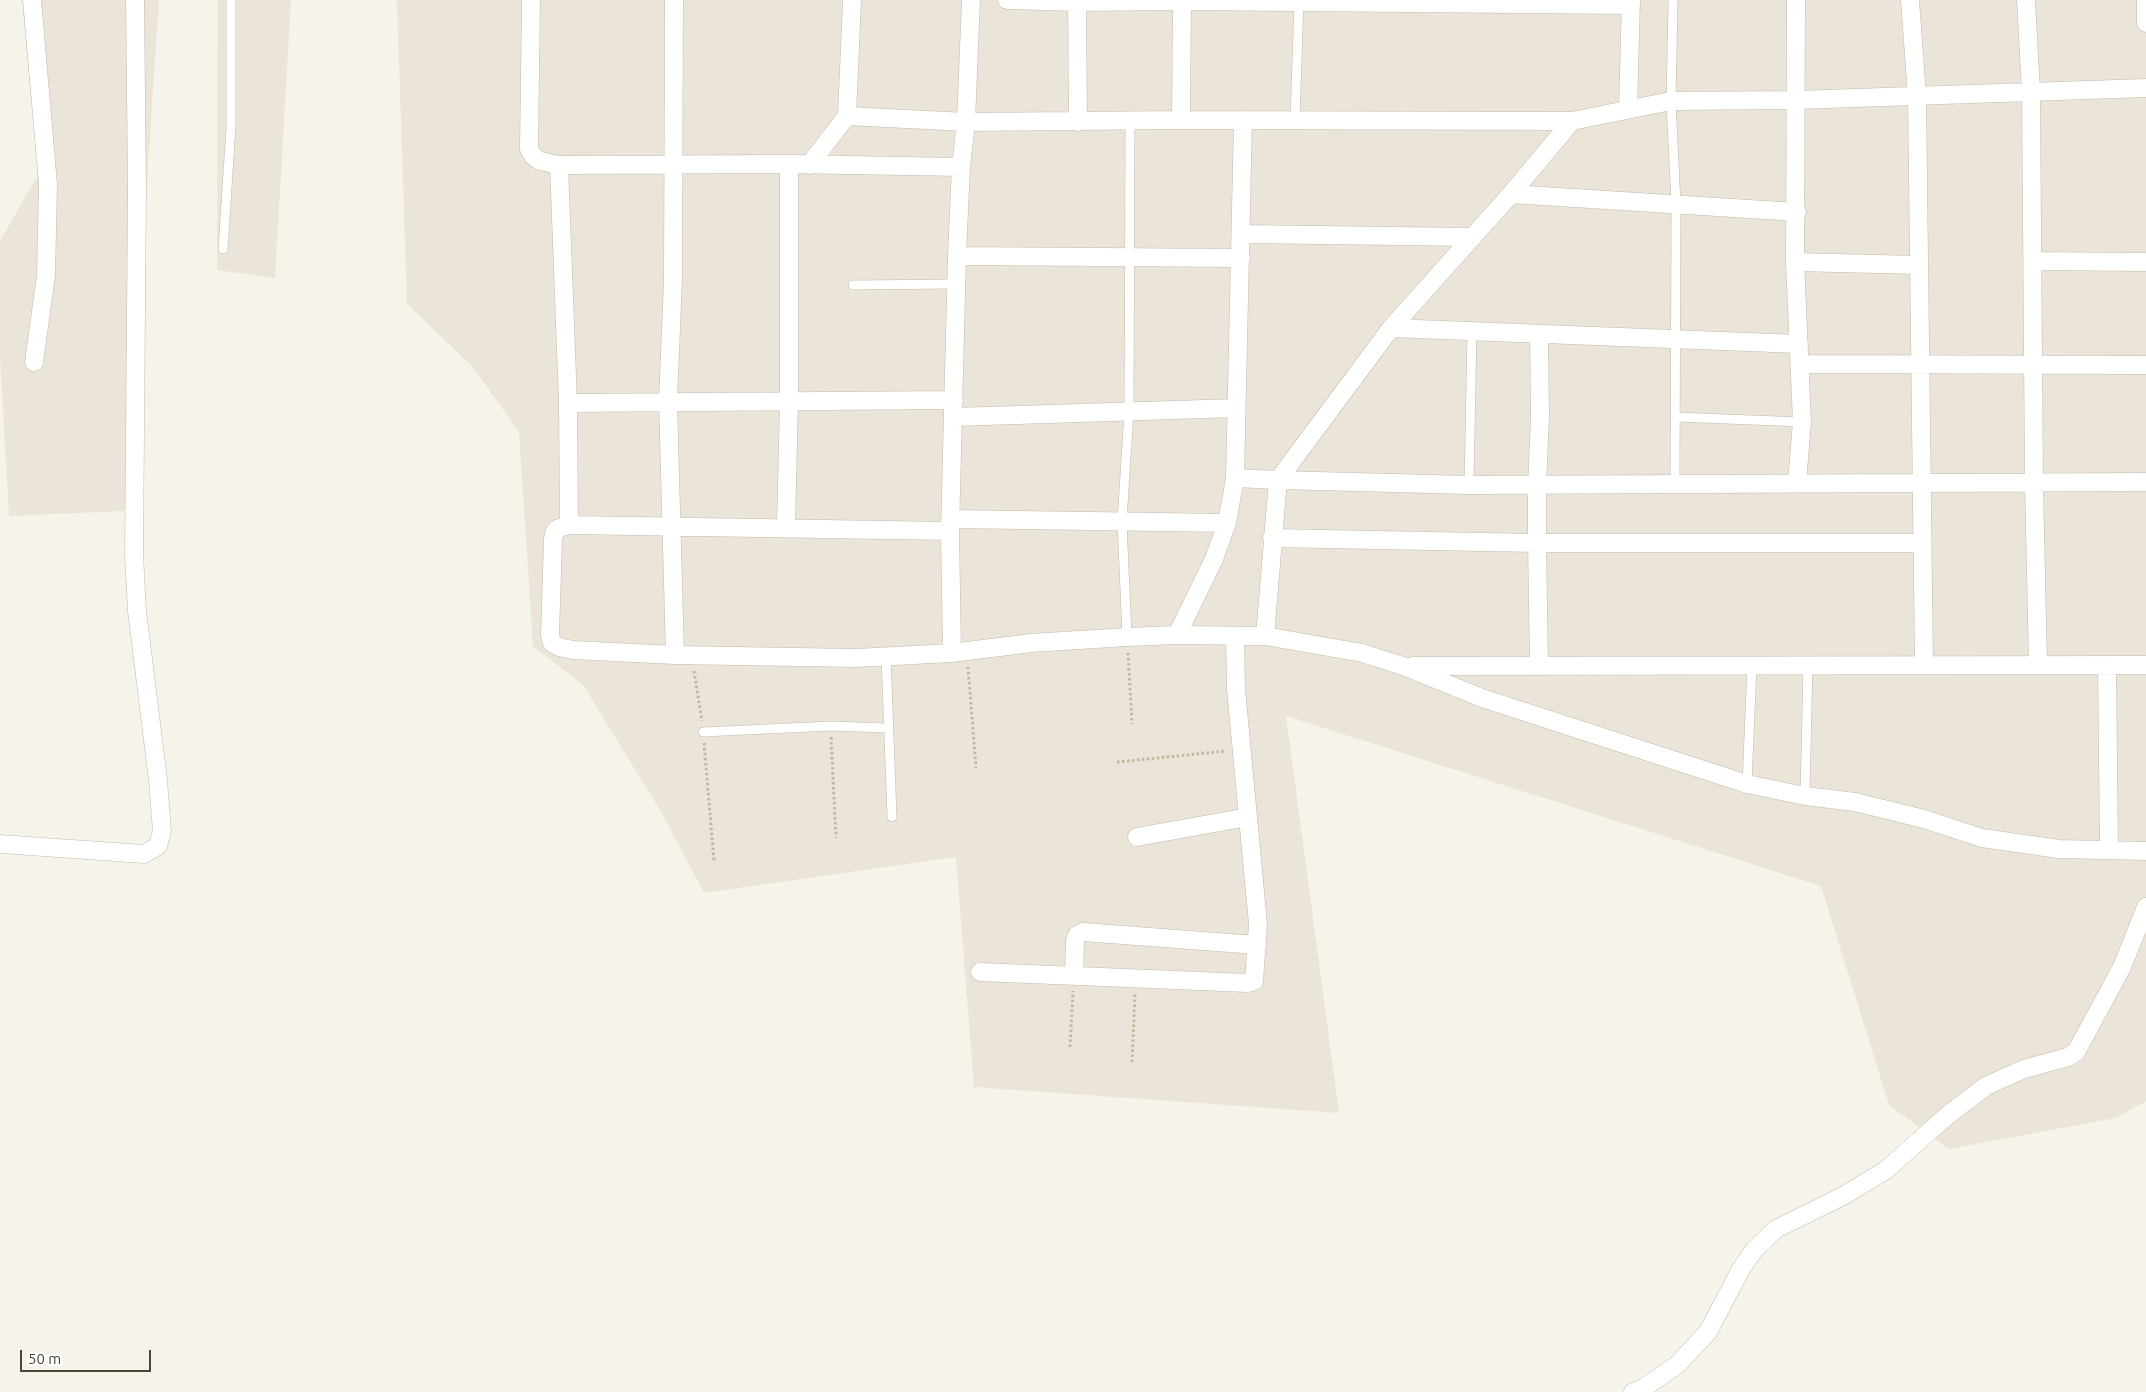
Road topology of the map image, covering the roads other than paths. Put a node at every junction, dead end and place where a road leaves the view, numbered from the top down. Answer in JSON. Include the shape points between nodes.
{"nodes":[{"id":1,"x":32,"y":0,"type":"edge"},
{"id":2,"x":135,"y":0,"type":"edge"},
{"id":3,"x":231,"y":0,"type":"edge"},
{"id":4,"x":531,"y":0,"type":"edge"},
{"id":5,"x":674,"y":0,"type":"edge"},
{"id":6,"x":852,"y":0,"type":"edge"},
{"id":7,"x":971,"y":0,"type":"edge"},
{"id":8,"x":1006,"y":0,"type":"edge"},
{"id":9,"x":1182,"y":0,"type":"edge"},
{"id":10,"x":1673,"y":0,"type":"edge"},
{"id":11,"x":1796,"y":0,"type":"edge"},
{"id":12,"x":1910,"y":0,"type":"edge"},
{"id":13,"x":2026,"y":0,"type":"edge"},
{"id":14,"x":2146,"y":0,"type":"edge"},
{"id":15,"x":1077,"y":1,"type":"edge"},
{"id":16,"x":1299,"y":1,"type":"edge"},
{"id":17,"x":1631,"y":2,"type":"edge"},
{"id":18,"x":2146,"y":22,"type":"edge"},
{"id":19,"x":2146,"y":88,"type":"edge"},
{"id":20,"x":2031,"y":92,"type":"junction"},
{"id":21,"x":1917,"y":96,"type":"junction"},
{"id":22,"x":1797,"y":100,"type":"junction"},
{"id":23,"x":1670,"y":101,"type":"junction"},
{"id":24,"x":1628,"y":109,"type":"junction"},
{"id":25,"x":848,"y":116,"type":"junction"},
{"id":26,"x":1181,"y":120,"type":"junction"},
{"id":27,"x":1243,"y":120,"type":"junction"},
{"id":28,"x":1295,"y":120,"type":"junction"},
{"id":29,"x":1572,"y":121,"type":"junction"},
{"id":30,"x":966,"y":122,"type":"junction"},
{"id":31,"x":1078,"y":122,"type":"junction"},
{"id":32,"x":1130,"y":122,"type":"junction"},
{"id":33,"x":789,"y":164,"type":"junction"},
{"id":34,"x":559,"y":165,"type":"junction"},
{"id":35,"x":673,"y":165,"type":"junction"},
{"id":36,"x":809,"y":165,"type":"junction"},
{"id":37,"x":962,"y":167,"type":"junction"},
{"id":38,"x":1511,"y":194,"type":"junction"},
{"id":39,"x":1676,"y":204,"type":"junction"},
{"id":40,"x":1796,"y":212,"type":"junction"},
{"id":41,"x":1242,"y":234,"type":"junction"},
{"id":42,"x":1473,"y":237,"type":"junction"},
{"id":43,"x":223,"y":249,"type":"dead end"},
{"id":44,"x":957,"y":256,"type":"junction"},
{"id":45,"x":1129,"y":258,"type":"junction"},
{"id":46,"x":1241,"y":258,"type":"junction"},
{"id":47,"x":2033,"y":261,"type":"junction"},
{"id":48,"x":1796,"y":262,"type":"junction"},
{"id":49,"x":2146,"y":262,"type":"edge"},
{"id":50,"x":1919,"y":265,"type":"junction"},
{"id":51,"x":957,"y":284,"type":"junction"},
{"id":52,"x":853,"y":285,"type":"dead end"},
{"id":53,"x":1391,"y":328,"type":"junction"},
{"id":54,"x":1472,"y":331,"type":"junction"},
{"id":55,"x":1539,"y":334,"type":"junction"},
{"id":56,"x":1676,"y":340,"type":"junction"},
{"id":57,"x":1799,"y":344,"type":"junction"},
{"id":58,"x":34,"y":362,"type":"dead end"},
{"id":59,"x":1801,"y":364,"type":"junction"},
{"id":60,"x":1920,"y":364,"type":"junction"},
{"id":61,"x":2034,"y":364,"type":"junction"},
{"id":62,"x":2146,"y":365,"type":"edge"},
{"id":63,"x":668,"y":400,"type":"junction"},
{"id":64,"x":789,"y":400,"type":"junction"},
{"id":65,"x":568,"y":403,"type":"junction"},
{"id":66,"x":954,"y":408,"type":"junction"},
{"id":67,"x":1236,"y":408,"type":"junction"},
{"id":68,"x":1128,"y":410,"type":"junction"},
{"id":69,"x":1676,"y":417,"type":"junction"},
{"id":70,"x":1802,"y":422,"type":"junction"},
{"id":71,"x":1235,"y":478,"type":"junction"},
{"id":72,"x":1278,"y":480,"type":"junction"},
{"id":73,"x":2146,"y":482,"type":"edge"},
{"id":74,"x":1797,"y":483,"type":"junction"},
{"id":75,"x":1920,"y":483,"type":"junction"},
{"id":76,"x":1536,"y":484,"type":"junction"},
{"id":77,"x":1676,"y":484,"type":"junction"},
{"id":78,"x":2034,"y":484,"type":"junction"},
{"id":79,"x":1469,"y":485,"type":"junction"},
{"id":80,"x":1122,"y":521,"type":"junction"},
{"id":81,"x":1226,"y":523,"type":"junction"},
{"id":82,"x":569,"y":525,"type":"junction"},
{"id":83,"x":951,"y":525,"type":"junction"},
{"id":84,"x":673,"y":528,"type":"junction"},
{"id":85,"x":786,"y":528,"type":"junction"},
{"id":86,"x":1272,"y":538,"type":"junction"},
{"id":87,"x":1536,"y":543,"type":"junction"},
{"id":88,"x":1922,"y":544,"type":"junction"},
{"id":89,"x":1177,"y":635,"type":"junction"},
{"id":90,"x":1235,"y":636,"type":"junction"},
{"id":91,"x":1265,"y":636,"type":"junction"},
{"id":92,"x":1126,"y":637,"type":"junction"},
{"id":93,"x":960,"y":652,"type":"junction"},
{"id":94,"x":683,"y":655,"type":"junction"},
{"id":95,"x":886,"y":656,"type":"junction"},
{"id":96,"x":1539,"y":665,"type":"junction"},
{"id":97,"x":1752,"y":665,"type":"junction"},
{"id":98,"x":1808,"y":665,"type":"junction"},
{"id":99,"x":1924,"y":665,"type":"junction"},
{"id":100,"x":2038,"y":665,"type":"junction"},
{"id":101,"x":2107,"y":665,"type":"junction"},
{"id":102,"x":2146,"y":665,"type":"edge"},
{"id":103,"x":1403,"y":666,"type":"junction"},
{"id":104,"x":888,"y":728,"type":"junction"},
{"id":105,"x":703,"y":732,"type":"road end"},
{"id":106,"x":1747,"y":784,"type":"junction"},
{"id":107,"x":1805,"y":796,"type":"junction"},
{"id":108,"x":892,"y":817,"type":"dead end"},
{"id":109,"x":1248,"y":817,"type":"junction"},
{"id":110,"x":1137,"y":837,"type":"dead end"},
{"id":111,"x":0,"y":844,"type":"edge"},
{"id":112,"x":2109,"y":849,"type":"junction"},
{"id":113,"x":2146,"y":851,"type":"edge"},
{"id":114,"x":2146,"y":907,"type":"edge"},
{"id":115,"x":1257,"y":945,"type":"junction"},
{"id":116,"x":980,"y":972,"type":"dead end"},
{"id":117,"x":1074,"y":976,"type":"junction"},
{"id":118,"x":1633,"y":1392,"type":"edge"}],
"edges":[{"from":1,"to":58,"type":"street","via":[[48,184],[46,276]]},
{"from":2,"to":111,"type":"street","via":[[134,555],[138,620],[162,831],[158,846],[144,854]]},
{"from":3,"to":43,"type":"lane","via":[[232,127]]},
{"from":4,"to":34,"type":"street","via":[[529,149],[540,161]]},
{"from":5,"to":35,"type":"street"},
{"from":6,"to":25,"type":"street"},
{"from":7,"to":30,"type":"street"},
{"from":8,"to":15,"type":"street"},
{"from":9,"to":15,"type":"street"},
{"from":9,"to":16,"type":"street"},
{"from":9,"to":26,"type":"street"},
{"from":10,"to":23,"type":"lane"},
{"from":11,"to":22,"type":"street"},
{"from":12,"to":21,"type":"street"},
{"from":13,"to":20,"type":"street"},
{"from":14,"to":18,"type":"street"},
{"from":15,"to":31,"type":"street"},
{"from":16,"to":17,"type":"street"},
{"from":16,"to":28,"type":"lane"},
{"from":17,"to":24,"type":"street"},
{"from":19,"to":20,"type":"street"},
{"from":20,"to":21,"type":"street"},
{"from":20,"to":47,"type":"street"},
{"from":21,"to":22,"type":"street"},
{"from":21,"to":50,"type":"street"},
{"from":22,"to":23,"type":"street"},
{"from":22,"to":40,"type":"street"},
{"from":23,"to":24,"type":"street"},
{"from":23,"to":39,"type":"lane"},
{"from":24,"to":29,"type":"street"},
{"from":25,"to":30,"type":"street"},
{"from":25,"to":36,"type":"street"},
{"from":26,"to":27,"type":"street"},
{"from":26,"to":32,"type":"street"},
{"from":27,"to":28,"type":"street"},
{"from":27,"to":41,"type":"street"},
{"from":28,"to":29,"type":"street","via":[[1415,123]]},
{"from":29,"to":38,"type":"street"},
{"from":30,"to":31,"type":"street"},
{"from":30,"to":37,"type":"street"},
{"from":31,"to":32,"type":"street"},
{"from":32,"to":45,"type":"lane"},
{"from":33,"to":35,"type":"street"},
{"from":33,"to":36,"type":"street"},
{"from":33,"to":64,"type":"street"},
{"from":34,"to":35,"type":"street"},
{"from":34,"to":65,"type":"street"},
{"from":35,"to":63,"type":"street"},
{"from":36,"to":37,"type":"street"},
{"from":37,"to":44,"type":"street"},
{"from":38,"to":39,"type":"street"},
{"from":38,"to":42,"type":"street"},
{"from":39,"to":40,"type":"street"},
{"from":39,"to":56,"type":"lane"},
{"from":40,"to":48,"type":"street"},
{"from":41,"to":42,"type":"street"},
{"from":41,"to":46,"type":"street"},
{"from":42,"to":53,"type":"street"},
{"from":44,"to":45,"type":"street"},
{"from":44,"to":51,"type":"street"},
{"from":45,"to":46,"type":"street"},
{"from":45,"to":68,"type":"lane"},
{"from":46,"to":67,"type":"street"},
{"from":47,"to":49,"type":"street"},
{"from":47,"to":61,"type":"street"},
{"from":48,"to":50,"type":"street"},
{"from":48,"to":57,"type":"street"},
{"from":50,"to":60,"type":"street"},
{"from":51,"to":52,"type":"lane"},
{"from":51,"to":66,"type":"street"},
{"from":53,"to":54,"type":"street"},
{"from":53,"to":72,"type":"street"},
{"from":54,"to":55,"type":"street"},
{"from":54,"to":79,"type":"lane"},
{"from":55,"to":56,"type":"street"},
{"from":55,"to":76,"type":"street","via":[[1540,416]]},
{"from":56,"to":57,"type":"street"},
{"from":56,"to":69,"type":"lane"},
{"from":57,"to":59,"type":"street"},
{"from":59,"to":60,"type":"street"},
{"from":59,"to":70,"type":"street"},
{"from":60,"to":61,"type":"street"},
{"from":60,"to":75,"type":"street"},
{"from":61,"to":62,"type":"street"},
{"from":61,"to":78,"type":"street"},
{"from":63,"to":64,"type":"street"},
{"from":63,"to":65,"type":"street"},
{"from":63,"to":84,"type":"street"},
{"from":64,"to":66,"type":"street"},
{"from":64,"to":85,"type":"street"},
{"from":65,"to":82,"type":"street"},
{"from":66,"to":68,"type":"street"},
{"from":66,"to":83,"type":"street"},
{"from":67,"to":68,"type":"street"},
{"from":67,"to":71,"type":"street"},
{"from":68,"to":80,"type":"lane"},
{"from":69,"to":70,"type":"lane"},
{"from":69,"to":77,"type":"lane"},
{"from":70,"to":74,"type":"street"},
{"from":71,"to":72,"type":"street"},
{"from":71,"to":81,"type":"street"},
{"from":72,"to":79,"type":"street"},
{"from":72,"to":86,"type":"street"},
{"from":73,"to":78,"type":"street"},
{"from":74,"to":75,"type":"street"},
{"from":74,"to":77,"type":"street"},
{"from":75,"to":78,"type":"street"},
{"from":75,"to":88,"type":"street"},
{"from":76,"to":77,"type":"street"},
{"from":76,"to":79,"type":"street"},
{"from":76,"to":87,"type":"street"},
{"from":78,"to":100,"type":"street"},
{"from":80,"to":81,"type":"street"},
{"from":80,"to":83,"type":"street"},
{"from":80,"to":92,"type":"lane"},
{"from":81,"to":89,"type":"street","via":[[1214,559]]},
{"from":82,"to":84,"type":"street"},
{"from":82,"to":94,"type":"street","via":[[555,531],[553,539],[552,643],[559,648],[573,650]]},
{"from":83,"to":85,"type":"street"},
{"from":83,"to":93,"type":"street"},
{"from":84,"to":85,"type":"street"},
{"from":84,"to":94,"type":"street"},
{"from":86,"to":87,"type":"street"},
{"from":86,"to":91,"type":"street"},
{"from":87,"to":88,"type":"street"},
{"from":87,"to":96,"type":"street"},
{"from":88,"to":99,"type":"street"},
{"from":89,"to":90,"type":"street"},
{"from":89,"to":92,"type":"street"},
{"from":90,"to":91,"type":"street"},
{"from":90,"to":109,"type":"street"},
{"from":91,"to":103,"type":"street","via":[[1362,653]]},
{"from":92,"to":93,"type":"street","via":[[1031,643]]},
{"from":93,"to":95,"type":"street"},
{"from":94,"to":95,"type":"street"},
{"from":95,"to":104,"type":"lane"},
{"from":96,"to":97,"type":"street"},
{"from":96,"to":103,"type":"street"},
{"from":97,"to":98,"type":"street"},
{"from":97,"to":106,"type":"lane"},
{"from":98,"to":99,"type":"street"},
{"from":98,"to":107,"type":"lane"},
{"from":99,"to":100,"type":"street"},
{"from":100,"to":101,"type":"street"},
{"from":101,"to":102,"type":"street"},
{"from":101,"to":112,"type":"street"},
{"from":103,"to":106,"type":"street","via":[[1482,698]]},
{"from":104,"to":105,"type":"lane","via":[[831,726]]},
{"from":104,"to":108,"type":"lane"},
{"from":106,"to":107,"type":"street"},
{"from":107,"to":112,"type":"street","via":[[1855,802],[1982,838],[2060,849]]},
{"from":109,"to":110,"type":"street"},
{"from":109,"to":115,"type":"street"},
{"from":112,"to":113,"type":"street"},
{"from":114,"to":118,"type":"street","via":[[2122,967],[2076,1052],[1986,1086],[1886,1170],[1843,1196],[1776,1229],[1754,1250],[1741,1269],[1708,1332],[1678,1365]]},
{"from":115,"to":117,"type":"street","via":[[1256,974],[1248,983]]},
{"from":115,"to":117,"type":"street","via":[[1083,932],[1074,940]]},
{"from":116,"to":117,"type":"street"}]}
